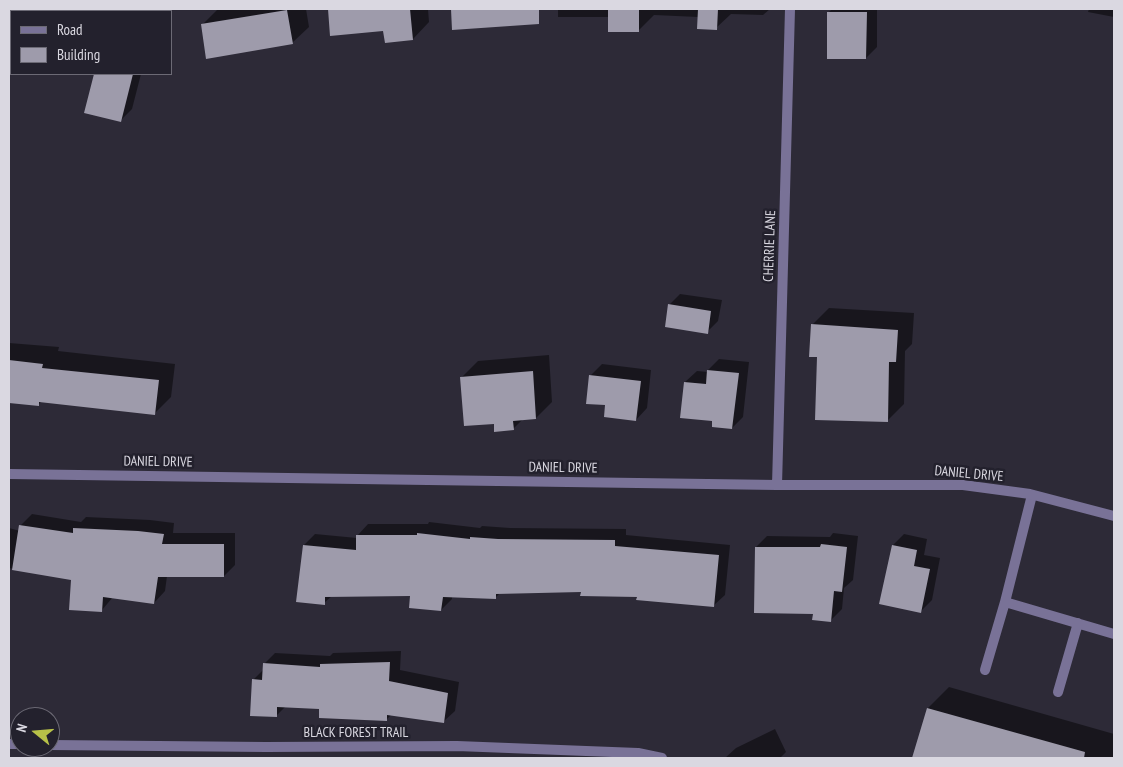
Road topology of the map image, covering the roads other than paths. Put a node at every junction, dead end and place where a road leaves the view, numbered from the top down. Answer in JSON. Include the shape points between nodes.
{"nodes":[{"id":1,"x":790,"y":9,"type":"edge"},
{"id":2,"x":9,"y":474,"type":"edge"},
{"id":3,"x":776,"y":485,"type":"junction"},
{"id":4,"x":1032,"y":495,"type":"junction"},
{"id":5,"x":1114,"y":516,"type":"edge"},
{"id":6,"x":1005,"y":602,"type":"junction"},
{"id":7,"x":1078,"y":623,"type":"junction"},
{"id":8,"x":1114,"y":634,"type":"edge"},
{"id":9,"x":986,"y":670,"type":"dead end"},
{"id":10,"x":1058,"y":692,"type":"dead end"},
{"id":11,"x":60,"y":745,"type":"edge"},
{"id":12,"x":662,"y":758,"type":"edge"}],
"edges":[{"from":1,"to":3,"type":"street","name":"CHERRIE LANE"},
{"from":2,"to":3,"type":"street","name":"DANIEL DRIVE"},
{"from":3,"to":4,"type":"street","name":"DANIEL DRIVE","via":[[963,484]]},
{"from":4,"to":5,"type":"street","name":"DANIEL DRIVE"},
{"from":4,"to":6,"type":"street"},
{"from":6,"to":7,"type":"street"},
{"from":6,"to":9,"type":"street"},
{"from":7,"to":8,"type":"street"},
{"from":7,"to":10,"type":"street"},
{"from":11,"to":12,"type":"street","name":"BLACK FOREST TRAIL","via":[[457,746],[638,752]]}]}
